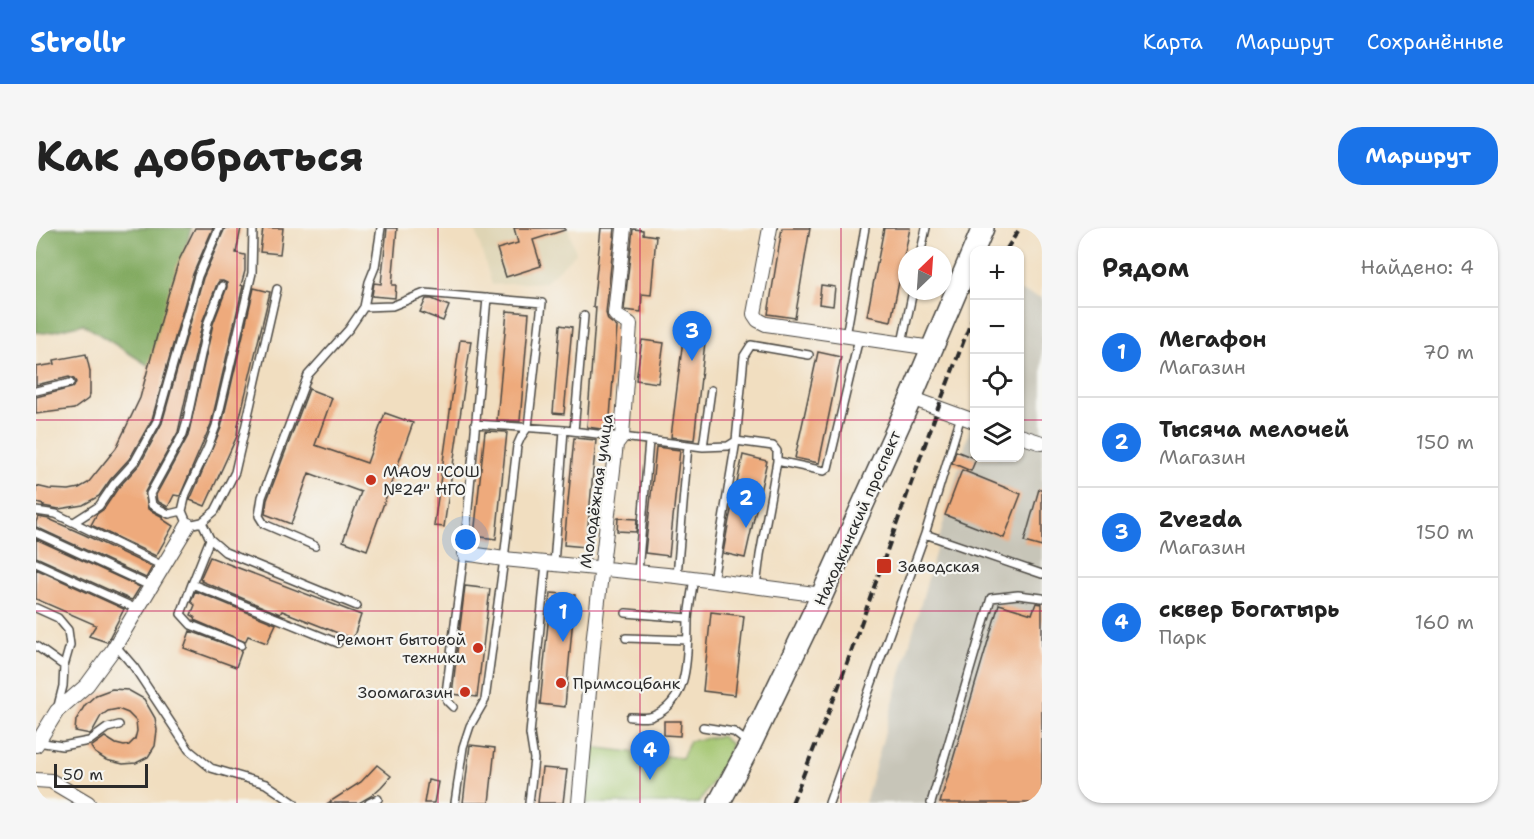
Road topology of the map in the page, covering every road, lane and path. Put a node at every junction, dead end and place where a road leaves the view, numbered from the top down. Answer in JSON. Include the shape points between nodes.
{"nodes":[{"id":1,"x":219,"y":228,"type":"edge"},
{"id":2,"x":253,"y":228,"type":"edge"},
{"id":3,"x":381,"y":228,"type":"edge"},
{"id":4,"x":624,"y":228,"type":"edge"},
{"id":5,"x":770,"y":228,"type":"edge"},
{"id":6,"x":865,"y":228,"type":"edge"},
{"id":7,"x":926,"y":228,"type":"edge"},
{"id":8,"x":984,"y":228,"type":"edge"},
{"id":9,"x":922,"y":246,"type":"edge"},
{"id":10,"x":222,"y":286,"type":"dead end"},
{"id":11,"x":277,"y":289,"type":"dead end"},
{"id":12,"x":487,"y":298,"type":"junction"},
{"id":13,"x":911,"y":300,"type":"edge"},
{"id":14,"x":364,"y":307,"type":"junction"},
{"id":15,"x":584,"y":316,"type":"dead end"},
{"id":16,"x":852,"y":337,"type":"junction"},
{"id":17,"x":902,"y":343,"type":"junction"},
{"id":18,"x":932,"y":348,"type":"junction"},
{"id":19,"x":809,"y":355,"type":"dead end"},
{"id":20,"x":70,"y":383,"type":"dead end"},
{"id":21,"x":711,"y":390,"type":"dead end"},
{"id":22,"x":36,"y":391,"type":"edge"},
{"id":23,"x":911,"y":398,"type":"junction"},
{"id":24,"x":961,"y":416,"type":"junction"},
{"id":25,"x":970,"y":419,"type":"edge"},
{"id":26,"x":475,"y":424,"type":"junction"},
{"id":27,"x":528,"y":427,"type":"junction"},
{"id":28,"x":564,"y":430,"type":"junction"},
{"id":29,"x":574,"y":431,"type":"junction"},
{"id":30,"x":622,"y":436,"type":"junction"},
{"id":31,"x":1024,"y":437,"type":"edge"},
{"id":32,"x":650,"y":441,"type":"junction"},
{"id":33,"x":736,"y":441,"type":"junction"},
{"id":34,"x":1042,"y":443,"type":"edge"},
{"id":35,"x":688,"y":445,"type":"junction"},
{"id":36,"x":703,"y":447,"type":"junction"},
{"id":37,"x":777,"y":461,"type":"junction"},
{"id":38,"x":36,"y":511,"type":"edge"},
{"id":39,"x":182,"y":511,"type":"junction"},
{"id":40,"x":74,"y":522,"type":"junction"},
{"id":41,"x":202,"y":522,"type":"junction"},
{"id":42,"x":188,"y":525,"type":"junction"},
{"id":43,"x":36,"y":533,"type":"edge"},
{"id":44,"x":925,"y":534,"type":"junction"},
{"id":45,"x":210,"y":539,"type":"junction"},
{"id":46,"x":315,"y":546,"type":"dead end"},
{"id":47,"x":464,"y":553,"type":"junction"},
{"id":48,"x":504,"y":559,"type":"junction"},
{"id":49,"x":36,"y":563,"type":"edge"},
{"id":50,"x":550,"y":564,"type":"junction"},
{"id":51,"x":163,"y":566,"type":"junction"},
{"id":52,"x":602,"y":568,"type":"junction"},
{"id":53,"x":638,"y":572,"type":"junction"},
{"id":54,"x":1042,"y":574,"type":"edge"},
{"id":55,"x":677,"y":576,"type":"junction"},
{"id":56,"x":694,"y":578,"type":"junction"},
{"id":57,"x":713,"y":581,"type":"junction"},
{"id":58,"x":192,"y":584,"type":"junction"},
{"id":59,"x":150,"y":586,"type":"junction"},
{"id":60,"x":756,"y":587,"type":"junction"},
{"id":61,"x":822,"y":595,"type":"junction"},
{"id":62,"x":1042,"y":598,"type":"edge"},
{"id":63,"x":357,"y":606,"type":"dead end"},
{"id":64,"x":36,"y":608,"type":"edge"},
{"id":65,"x":137,"y":609,"type":"junction"},
{"id":66,"x":626,"y":613,"type":"dead end"},
{"id":67,"x":688,"y":618,"type":"junction"},
{"id":68,"x":626,"y":638,"type":"dead end"},
{"id":69,"x":688,"y":640,"type":"junction"},
{"id":70,"x":338,"y":643,"type":"dead end"},
{"id":71,"x":116,"y":645,"type":"junction"},
{"id":72,"x":241,"y":645,"type":"dead end"},
{"id":73,"x":36,"y":646,"type":"edge"},
{"id":74,"x":64,"y":666,"type":"junction"},
{"id":75,"x":453,"y":707,"type":"dead end"},
{"id":76,"x":57,"y":711,"type":"junction"},
{"id":77,"x":630,"y":717,"type":"dead end"},
{"id":78,"x":119,"y":725,"type":"dead end"},
{"id":79,"x":703,"y":727,"type":"dead end"},
{"id":80,"x":37,"y":743,"type":"edge"},
{"id":81,"x":750,"y":745,"type":"junction"},
{"id":82,"x":36,"y":780,"type":"edge"},
{"id":83,"x":378,"y":799,"type":"dead end"},
{"id":84,"x":88,"y":803,"type":"edge"},
{"id":85,"x":294,"y":803,"type":"edge"},
{"id":86,"x":369,"y":803,"type":"edge"},
{"id":87,"x":455,"y":803,"type":"edge"},
{"id":88,"x":529,"y":803,"type":"edge"},
{"id":89,"x":579,"y":803,"type":"edge"},
{"id":90,"x":718,"y":803,"type":"edge"},
{"id":91,"x":829,"y":803,"type":"edge"},
{"id":92,"x":931,"y":803,"type":"edge"}],
"edges":[{"from":1,"to":40,"type":"lane","via":[[198,276],[157,421],[135,461],[99,506]]},
{"from":2,"to":39,"type":"lane","via":[[252,273],[216,426]]},
{"from":3,"to":14,"type":"lane"},
{"from":4,"to":30,"type":"street","name":"Молодёжная улица","via":[[615,314],[630,324]]},
{"from":5,"to":16,"type":"street","via":[[754,314],[758,320]]},
{"from":6,"to":16,"type":"lane"},
{"from":7,"to":9,"type":"lane"},
{"from":8,"to":18,"type":"main road","name":"Находкинский проспект"},
{"from":10,"to":39,"type":"lane","via":[[208,322],[183,434],[150,494],[152,505],[169,514]]},
{"from":11,"to":41,"type":"lane","via":[[235,472],[215,511]]},
{"from":12,"to":14,"type":"lane","via":[[425,293],[392,306]]},
{"from":12,"to":26,"type":"lane"},
{"from":12,"to":27,"type":"lane","via":[[542,303]]},
{"from":13,"to":17,"type":"lane"},
{"from":14,"to":46,"type":"lane","via":[[308,375],[262,497],[259,516],[264,524]]},
{"from":15,"to":29,"type":"lane"},
{"from":16,"to":17,"type":"street"},
{"from":16,"to":37,"type":"lane","via":[[828,468],[815,470]]},
{"from":17,"to":18,"type":"street"},
{"from":18,"to":23,"type":"main road","name":"Находкинский проспект"},
{"from":19,"to":33,"type":"lane","via":[[750,345],[744,356]]},
{"from":20,"to":22,"type":"lane"},
{"from":21,"to":36,"type":"lane"},
{"from":23,"to":24,"type":"street"},
{"from":23,"to":61,"type":"main road","name":"Находкинский проспект"},
{"from":24,"to":25,"type":"street"},
{"from":24,"to":44,"type":"lane"},
{"from":26,"to":27,"type":"lane"},
{"from":26,"to":47,"type":"lane"},
{"from":27,"to":28,"type":"lane"},
{"from":27,"to":48,"type":"lane","via":[[517,446]]},
{"from":28,"to":29,"type":"lane"},
{"from":28,"to":50,"type":"lane"},
{"from":29,"to":30,"type":"lane"},
{"from":30,"to":32,"type":"lane"},
{"from":30,"to":52,"type":"street","name":"Молодёжная улица","via":[[616,444]]},
{"from":31,"to":34,"type":"street"},
{"from":32,"to":35,"type":"lane"},
{"from":32,"to":53,"type":"lane"},
{"from":33,"to":36,"type":"lane","via":[[728,446]]},
{"from":33,"to":37,"type":"lane","via":[[773,446]]},
{"from":33,"to":57,"type":"lane"},
{"from":35,"to":36,"type":"lane"},
{"from":35,"to":55,"type":"lane"},
{"from":37,"to":60,"type":"lane"},
{"from":38,"to":40,"type":"lane"},
{"from":39,"to":42,"type":"lane"},
{"from":40,"to":51,"type":"lane"},
{"from":41,"to":42,"type":"lane"},
{"from":41,"to":45,"type":"lane"},
{"from":42,"to":51,"type":"street"},
{"from":43,"to":59,"type":"lane"},
{"from":44,"to":54,"type":"lane"},
{"from":44,"to":91,"type":"lane"},
{"from":45,"to":58,"type":"lane"},
{"from":45,"to":63,"type":"lane","via":[[225,552]]},
{"from":47,"to":48,"type":"street"},
{"from":47,"to":75,"type":"lane","via":[[446,693]]},
{"from":48,"to":50,"type":"street"},
{"from":48,"to":87,"type":"lane","via":[[485,700],[463,747]]},
{"from":49,"to":65,"type":"lane"},
{"from":50,"to":52,"type":"street"},
{"from":50,"to":88,"type":"lane","via":[[530,734],[534,759]]},
{"from":51,"to":59,"type":"street"},
{"from":52,"to":53,"type":"street"},
{"from":52,"to":89,"type":"street","name":"Молодёжная улица"},
{"from":53,"to":55,"type":"street"},
{"from":55,"to":56,"type":"street"},
{"from":56,"to":57,"type":"street"},
{"from":56,"to":67,"type":"lane"},
{"from":57,"to":60,"type":"street"},
{"from":58,"to":70,"type":"lane"},
{"from":58,"to":72,"type":"lane","via":[[182,614],[191,625]]},
{"from":59,"to":65,"type":"street"},
{"from":60,"to":61,"type":"street"},
{"from":61,"to":81,"type":"main road","name":"Находкинский проспект"},
{"from":62,"to":92,"type":"lane","via":[[991,598]]},
{"from":64,"to":74,"type":"lane","via":[[58,618],[68,630],[70,645]]},
{"from":65,"to":71,"type":"street"},
{"from":66,"to":67,"type":"lane"},
{"from":67,"to":69,"type":"lane"},
{"from":68,"to":69,"type":"lane"},
{"from":69,"to":77,"type":"lane","via":[[686,671],[668,707],[652,717]]},
{"from":71,"to":76,"type":"street","via":[[87,684]]},
{"from":71,"to":85,"type":"lane","via":[[189,750],[211,768],[266,784]]},
{"from":73,"to":74,"type":"lane"},
{"from":74,"to":76,"type":"lane"},
{"from":76,"to":80,"type":"street"},
{"from":78,"to":80,"type":"lane","via":[[89,741],[62,746]]},
{"from":79,"to":81,"type":"lane","via":[[734,732]]},
{"from":81,"to":90,"type":"main road","name":"Находкинский проспект"},
{"from":82,"to":84,"type":"street","via":[[51,781]]},
{"from":83,"to":86,"type":"lane"}]}
